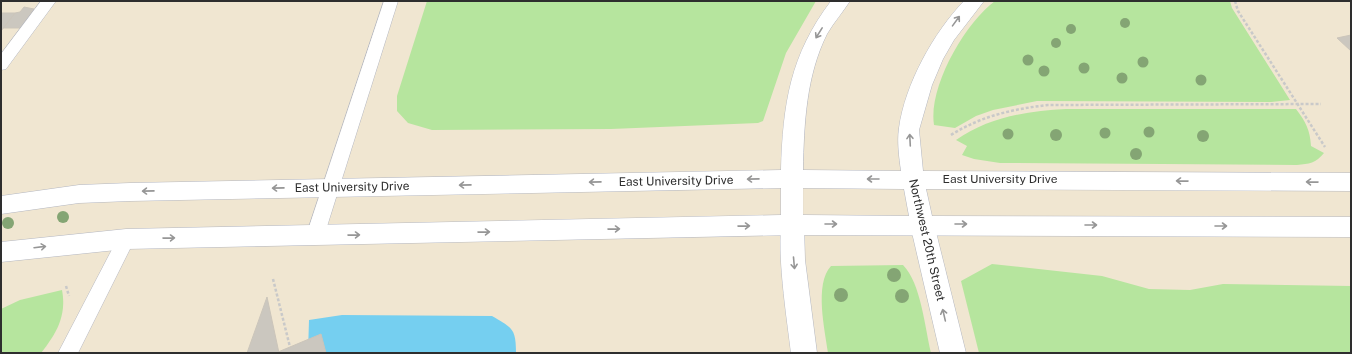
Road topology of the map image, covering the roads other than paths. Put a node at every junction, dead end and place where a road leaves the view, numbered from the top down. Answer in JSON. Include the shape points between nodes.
{"nodes":[{"id":1,"x":49,"y":1,"type":"edge"},
{"id":2,"x":392,"y":1,"type":"edge"},
{"id":3,"x":841,"y":1,"type":"edge"},
{"id":4,"x":975,"y":1,"type":"edge"},
{"id":5,"x":1,"y":65,"type":"edge"},
{"id":6,"x":792,"y":179,"type":"junction"},
{"id":7,"x":912,"y":179,"type":"junction"},
{"id":8,"x":1351,"y":182,"type":"edge"},
{"id":9,"x":331,"y":187,"type":"junction"},
{"id":10,"x":1,"y":194,"type":"edge"},
{"id":11,"x":79,"y":194,"type":"junction"},
{"id":12,"x":1,"y":205,"type":"edge"},
{"id":13,"x":792,"y":224,"type":"junction"},
{"id":14,"x":922,"y":224,"type":"junction"},
{"id":15,"x":1351,"y":227,"type":"edge"},
{"id":16,"x":316,"y":236,"type":"junction"},
{"id":17,"x":126,"y":239,"type":"junction"},
{"id":18,"x":1,"y":252,"type":"edge"},
{"id":19,"x":68,"y":353,"type":"edge"},
{"id":20,"x":804,"y":353,"type":"edge"},
{"id":21,"x":953,"y":353,"type":"edge"}],
"edges":[{"from":1,"to":5,"type":"lane"},
{"from":2,"to":9,"type":"lane"},
{"from":3,"to":6,"type":"street","one_way":true,"via":[[817,36],[805,64],[798,90]]},
{"from":7,"to":4,"type":"street","name":"Northwest 20th Street","one_way":true,"via":[[909,128],[927,71],[941,43],[960,16]]},
{"from":7,"to":6,"type":"street","name":"East University Drive","one_way":true},
{"from":6,"to":9,"type":"street","name":"East University Drive","one_way":true},
{"from":6,"to":13,"type":"street"},
{"from":8,"to":7,"type":"street","name":"East University Drive","one_way":true},
{"from":7,"to":14,"type":"street","name":"Northwest 20th Street"},
{"from":9,"to":11,"type":"street","name":"East University Drive","one_way":true},
{"from":9,"to":16,"type":"lane"},
{"from":10,"to":11,"type":"street"},
{"from":11,"to":12,"type":"street","name":"East University Drive"},
{"from":13,"to":14,"type":"street","one_way":true},
{"from":16,"to":13,"type":"street","one_way":true},
{"from":13,"to":20,"type":"street","one_way":true,"via":[[793,260]]},
{"from":14,"to":15,"type":"street","one_way":true},
{"from":21,"to":14,"type":"street","name":"Northwest 20th Street","one_way":true},
{"from":17,"to":16,"type":"street","one_way":true},
{"from":18,"to":17,"type":"street","one_way":true},
{"from":17,"to":19,"type":"lane"}]}
